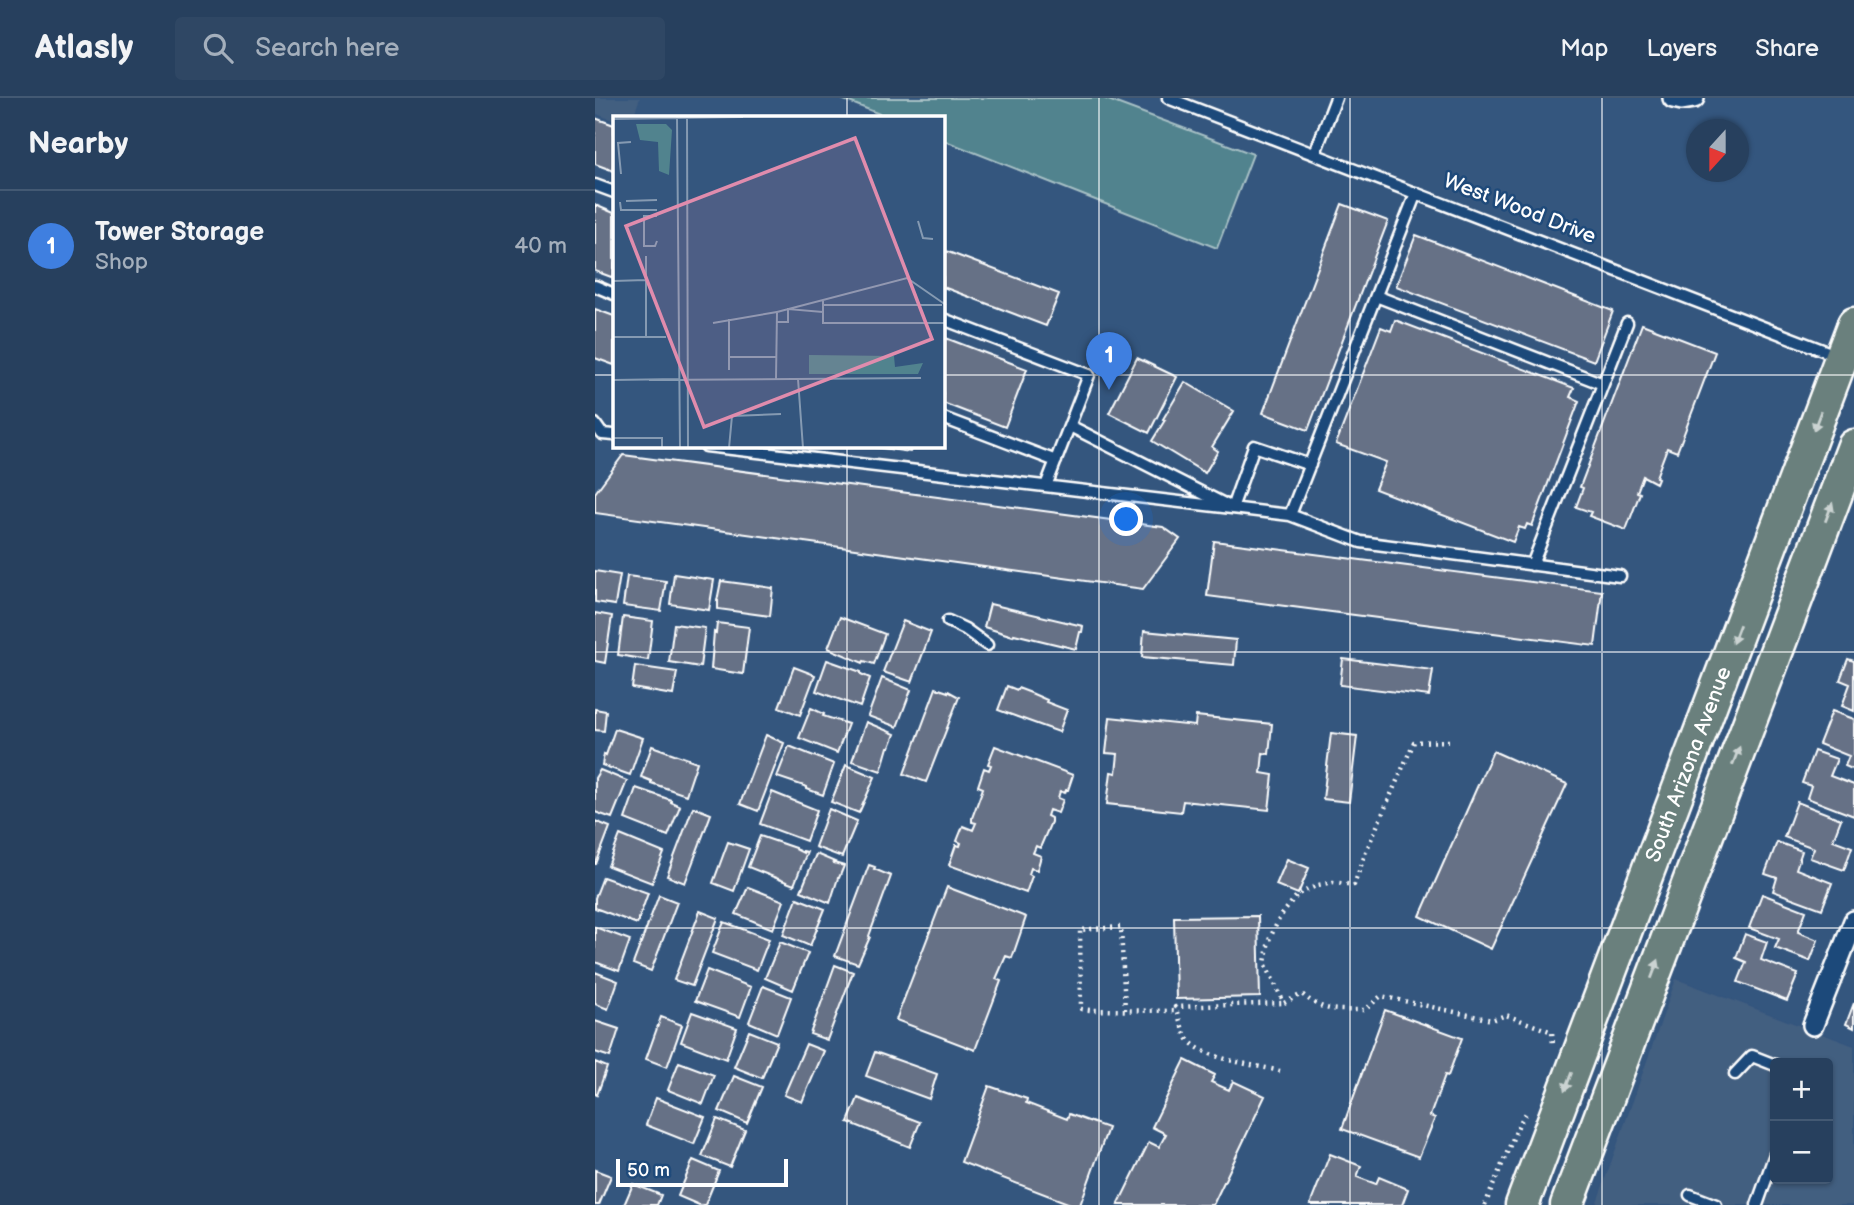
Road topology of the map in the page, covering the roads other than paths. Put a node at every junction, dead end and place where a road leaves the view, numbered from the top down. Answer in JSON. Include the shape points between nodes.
{"nodes":[{"id":1,"x":1168,"y":98,"type":"edge"},
{"id":2,"x":1336,"y":98,"type":"edge"},
{"id":3,"x":1673,"y":98,"type":"edge"},
{"id":4,"x":1694,"y":98,"type":"edge"},
{"id":5,"x":1315,"y":153,"type":"junction"},
{"id":6,"x":595,"y":185,"type":"edge"},
{"id":7,"x":613,"y":192,"type":"edge"},
{"id":8,"x":1416,"y":192,"type":"junction"},
{"id":9,"x":595,"y":286,"type":"edge"},
{"id":10,"x":613,"y":294,"type":"edge"},
{"id":11,"x":1376,"y":296,"type":"junction"},
{"id":12,"x":945,"y":320,"type":"edge"},
{"id":13,"x":1627,"y":323,"type":"dead end"},
{"id":14,"x":1854,"y":324,"type":"edge"},
{"id":15,"x":1848,"y":360,"type":"edge"},
{"id":16,"x":1603,"y":384,"type":"junction"},
{"id":17,"x":945,"y":419,"type":"edge"},
{"id":18,"x":595,"y":424,"type":"edge"},
{"id":19,"x":1070,"y":426,"type":"junction"},
{"id":20,"x":613,"y":435,"type":"edge"},
{"id":21,"x":1854,"y":446,"type":"edge"},
{"id":22,"x":723,"y":448,"type":"edge"},
{"id":23,"x":1056,"y":461,"type":"junction"},
{"id":24,"x":1310,"y":465,"type":"junction"},
{"id":25,"x":1046,"y":486,"type":"junction"},
{"id":26,"x":1232,"y":508,"type":"junction"},
{"id":27,"x":1290,"y":514,"type":"junction"},
{"id":28,"x":1532,"y":565,"type":"junction"},
{"id":29,"x":1620,"y":576,"type":"dead end"},
{"id":30,"x":948,"y":621,"type":"dead end"},
{"id":31,"x":988,"y":645,"type":"dead end"},
{"id":32,"x":1854,"y":921,"type":"edge"},
{"id":33,"x":1592,"y":1018,"type":"junction"},
{"id":34,"x":1813,"y":1025,"type":"dead end"},
{"id":35,"x":1631,"y":1033,"type":"junction"},
{"id":36,"x":1770,"y":1063,"type":"edge"},
{"id":37,"x":1735,"y":1074,"type":"dead end"},
{"id":38,"x":1770,"y":1168,"type":"edge"},
{"id":39,"x":1690,"y":1195,"type":"dead end"},
{"id":40,"x":1522,"y":1205,"type":"edge"},
{"id":41,"x":1567,"y":1205,"type":"edge"},
{"id":42,"x":1716,"y":1205,"type":"edge"},
{"id":43,"x":1757,"y":1205,"type":"edge"}],
"edges":[{"from":1,"to":5,"type":"lane","name":"West Wood Drive"},
{"from":2,"to":5,"type":"lane"},
{"from":3,"to":4,"type":"street"},
{"from":5,"to":8,"type":"lane","name":"West Wood Drive"},
{"from":6,"to":7,"type":"lane"},
{"from":8,"to":11,"type":"lane"},
{"from":8,"to":15,"type":"lane","name":"West Wood Drive"},
{"from":9,"to":10,"type":"lane"},
{"from":11,"to":16,"type":"lane"},
{"from":11,"to":24,"type":"lane"},
{"from":12,"to":19,"type":"lane","via":[[1089,375]]},
{"from":13,"to":16,"type":"lane"},
{"from":14,"to":15,"type":"main road","name":"South Arizona Avenue"},
{"from":15,"to":33,"type":"main road","name":"South Arizona Avenue","one_way":true},
{"from":16,"to":28,"type":"lane"},
{"from":17,"to":23,"type":"lane"},
{"from":18,"to":20,"type":"lane","via":[[602,434]]},
{"from":19,"to":23,"type":"lane"},
{"from":19,"to":26,"type":"lane"},
{"from":35,"to":21,"type":"main road","name":"South Arizona Avenue","one_way":true},
{"from":22,"to":25,"type":"lane"},
{"from":23,"to":25,"type":"lane"},
{"from":24,"to":26,"type":"lane","via":[[1254,446]]},
{"from":24,"to":27,"type":"lane"},
{"from":25,"to":26,"type":"lane"},
{"from":26,"to":27,"type":"lane"},
{"from":27,"to":28,"type":"lane","via":[[1361,542]]},
{"from":28,"to":29,"type":"lane"},
{"from":30,"to":31,"type":"lane"},
{"from":32,"to":34,"type":"street"},
{"from":33,"to":35,"type":"main road"},
{"from":33,"to":40,"type":"main road","name":"South Arizona Avenue","one_way":true},
{"from":35,"to":41,"type":"main road","name":"South Arizona Avenue"},
{"from":36,"to":37,"type":"lane","via":[[1752,1056]]},
{"from":38,"to":43,"type":"lane"},
{"from":39,"to":42,"type":"lane"}]}
